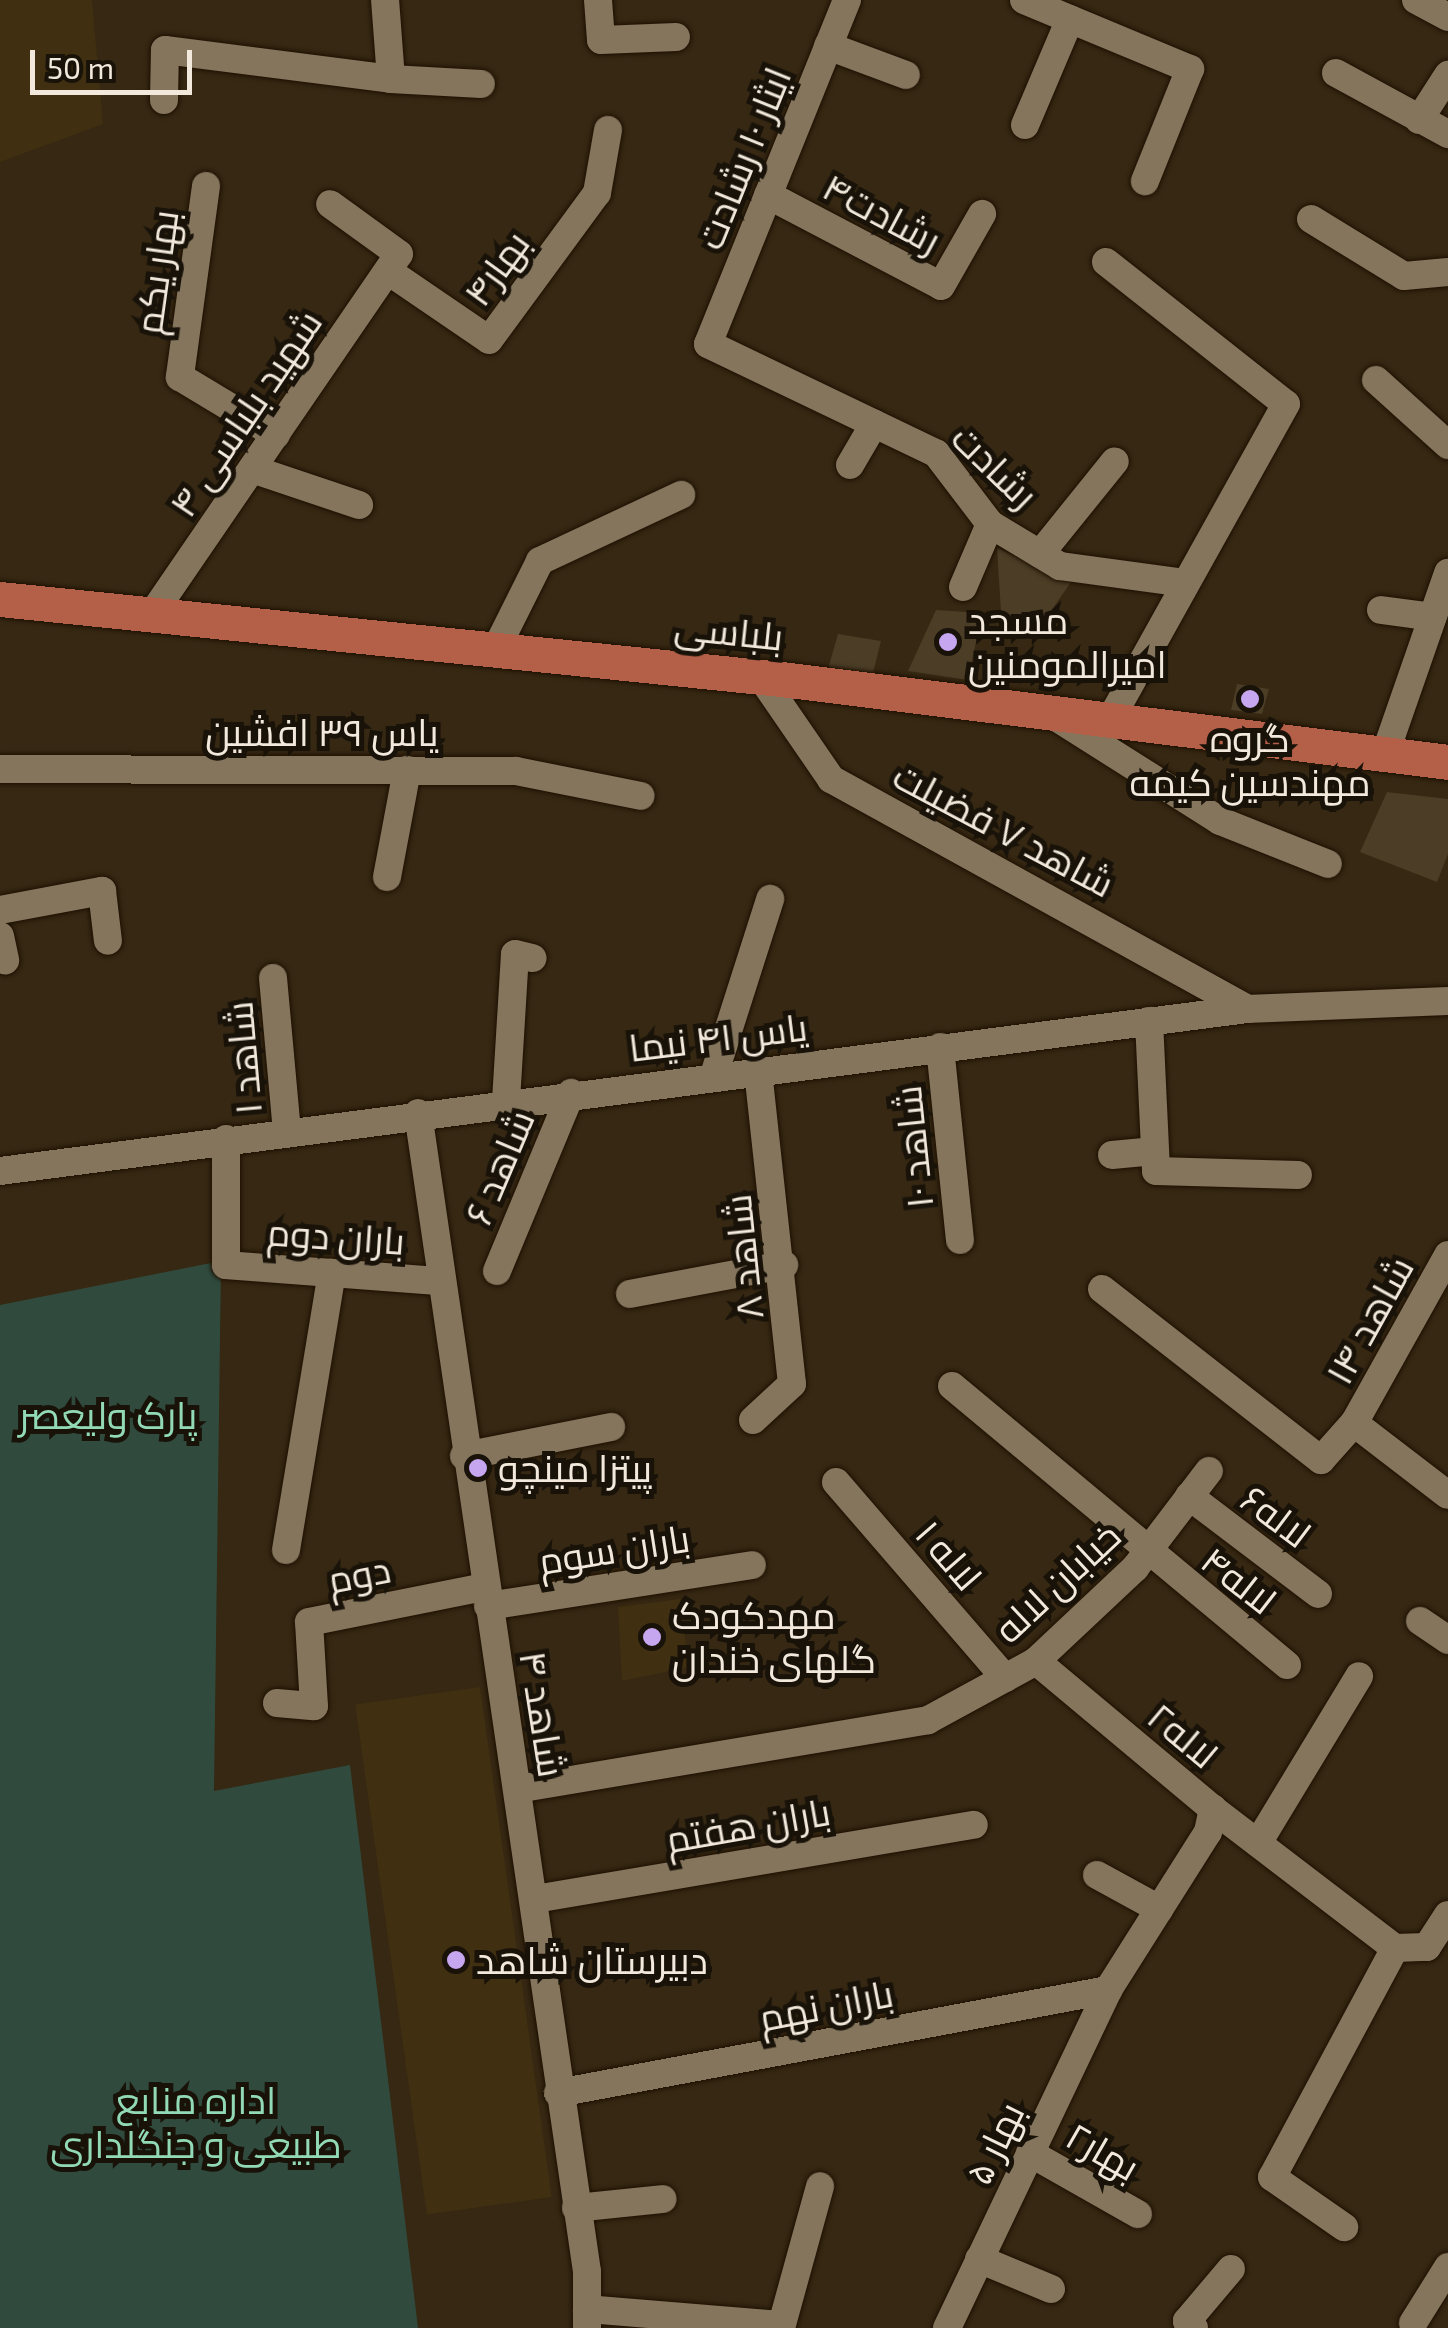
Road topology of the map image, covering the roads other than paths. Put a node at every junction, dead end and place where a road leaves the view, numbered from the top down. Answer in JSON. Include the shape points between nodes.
{"nodes":[{"id":1,"x":385,"y":0,"type":"edge"},
{"id":2,"x":598,"y":0,"type":"edge"},
{"id":3,"x":847,"y":0,"type":"edge"},
{"id":4,"x":1024,"y":0,"type":"edge"},
{"id":5,"x":1416,"y":0,"type":"edge"},
{"id":6,"x":1448,"y":17,"type":"edge"},
{"id":7,"x":1070,"y":19,"type":"junction"},
{"id":8,"x":676,"y":37,"type":"dead end"},
{"id":9,"x":828,"y":46,"type":"junction"},
{"id":10,"x":1336,"y":73,"type":"dead end"},
{"id":11,"x":906,"y":74,"type":"dead end"},
{"id":12,"x":1448,"y":75,"type":"edge"},
{"id":13,"x":391,"y":78,"type":"junction"},
{"id":14,"x":481,"y":84,"type":"dead end"},
{"id":15,"x":164,"y":100,"type":"dead end"},
{"id":16,"x":1419,"y":120,"type":"junction"},
{"id":17,"x":1025,"y":125,"type":"dead end"},
{"id":18,"x":608,"y":130,"type":"dead end"},
{"id":19,"x":1448,"y":134,"type":"edge"},
{"id":20,"x":1144,"y":181,"type":"dead end"},
{"id":21,"x":206,"y":186,"type":"dead end"},
{"id":22,"x":768,"y":195,"type":"junction"},
{"id":23,"x":330,"y":204,"type":"dead end"},
{"id":24,"x":982,"y":214,"type":"dead end"},
{"id":25,"x":1311,"y":219,"type":"dead end"},
{"id":26,"x":1106,"y":262,"type":"dead end"},
{"id":27,"x":394,"y":263,"type":"junction"},
{"id":28,"x":1448,"y":272,"type":"edge"},
{"id":29,"x":708,"y":344,"type":"joint"},
{"id":30,"x":1376,"y":380,"type":"dead end"},
{"id":31,"x":874,"y":424,"type":"junction"},
{"id":32,"x":276,"y":434,"type":"junction"},
{"id":33,"x":1448,"y":445,"type":"edge"},
{"id":34,"x":1114,"y":460,"type":"dead end"},
{"id":35,"x":850,"y":465,"type":"dead end"},
{"id":36,"x":252,"y":470,"type":"junction"},
{"id":37,"x":682,"y":495,"type":"dead end"},
{"id":38,"x":358,"y":505,"type":"dead end"},
{"id":39,"x":990,"y":524,"type":"junction"},
{"id":40,"x":1040,"y":554,"type":"junction"},
{"id":41,"x":1448,"y":573,"type":"edge"},
{"id":42,"x":1185,"y":583,"type":"junction"},
{"id":43,"x":963,"y":588,"type":"dead end"},
{"id":44,"x":0,"y":599,"type":"edge"},
{"id":45,"x":1381,"y":610,"type":"dead end"},
{"id":46,"x":153,"y":614,"type":"junction"},
{"id":47,"x":1436,"y":628,"type":"edge"},
{"id":48,"x":496,"y":649,"type":"junction"},
{"id":49,"x":762,"y":677,"type":"junction"},
{"id":50,"x":1050,"y":713,"type":"junction"},
{"id":51,"x":1110,"y":720,"type":"junction"},
{"id":52,"x":1385,"y":754,"type":"junction"},
{"id":53,"x":1448,"y":762,"type":"edge"},
{"id":54,"x":0,"y":769,"type":"edge"},
{"id":55,"x":407,"y":770,"type":"junction"},
{"id":56,"x":641,"y":796,"type":"dead end"},
{"id":57,"x":1328,"y":864,"type":"dead end"},
{"id":58,"x":387,"y":877,"type":"dead end"},
{"id":59,"x":770,"y":899,"type":"dead end"},
{"id":60,"x":0,"y":910,"type":"edge"},
{"id":61,"x":108,"y":941,"type":"dead end"},
{"id":62,"x":533,"y":958,"type":"dead end"},
{"id":63,"x":273,"y":978,"type":"dead end"},
{"id":64,"x":1448,"y":1001,"type":"edge"},
{"id":65,"x":1248,"y":1008,"type":"junction"},
{"id":66,"x":1150,"y":1022,"type":"junction"},
{"id":67,"x":940,"y":1047,"type":"junction"},
{"id":68,"x":758,"y":1070,"type":"junction"},
{"id":69,"x":714,"y":1075,"type":"junction"},
{"id":70,"x":570,"y":1093,"type":"junction"},
{"id":71,"x":506,"y":1101,"type":"junction"},
{"id":72,"x":418,"y":1113,"type":"junction"},
{"id":73,"x":287,"y":1131,"type":"junction"},
{"id":74,"x":226,"y":1139,"type":"junction"},
{"id":75,"x":1155,"y":1152,"type":"junction"},
{"id":76,"x":1112,"y":1155,"type":"dead end"},
{"id":77,"x":0,"y":1170,"type":"edge"},
{"id":78,"x":1298,"y":1175,"type":"dead end"},
{"id":79,"x":960,"y":1240,"type":"dead end"},
{"id":80,"x":1448,"y":1255,"type":"edge"},
{"id":81,"x":784,"y":1264,"type":"junction"},
{"id":82,"x":496,"y":1271,"type":"dead end"},
{"id":83,"x":332,"y":1273,"type":"junction"},
{"id":84,"x":440,"y":1280,"type":"junction"},
{"id":85,"x":1102,"y":1289,"type":"dead end"},
{"id":86,"x":630,"y":1294,"type":"dead end"},
{"id":87,"x":952,"y":1386,"type":"dead end"},
{"id":88,"x":752,"y":1420,"type":"dead end"},
{"id":89,"x":1354,"y":1423,"type":"junction"},
{"id":90,"x":611,"y":1426,"type":"dead end"},
{"id":91,"x":464,"y":1456,"type":"junction"},
{"id":92,"x":1209,"y":1471,"type":"dead end"},
{"id":93,"x":836,"y":1482,"type":"dead end"},
{"id":94,"x":1448,"y":1495,"type":"edge"},
{"id":95,"x":1190,"y":1496,"type":"junction"},
{"id":96,"x":286,"y":1550,"type":"dead end"},
{"id":97,"x":1146,"y":1554,"type":"junction"},
{"id":98,"x":752,"y":1566,"type":"dead end"},
{"id":99,"x":1318,"y":1594,"type":"dead end"},
{"id":100,"x":486,"y":1596,"type":"junction"},
{"id":101,"x":1420,"y":1621,"type":"dead end"},
{"id":102,"x":1448,"y":1640,"type":"edge"},
{"id":103,"x":1036,"y":1661,"type":"junction"},
{"id":104,"x":1286,"y":1665,"type":"dead end"},
{"id":105,"x":1359,"y":1676,"type":"dead end"},
{"id":106,"x":1005,"y":1678,"type":"junction"},
{"id":107,"x":277,"y":1703,"type":"dead end"},
{"id":108,"x":517,"y":1789,"type":"junction"},
{"id":109,"x":1212,"y":1809,"type":"junction"},
{"id":110,"x":974,"y":1825,"type":"dead end"},
{"id":111,"x":1258,"y":1843,"type":"junction"},
{"id":112,"x":1098,"y":1875,"type":"dead end"},
{"id":113,"x":534,"y":1899,"type":"junction"},
{"id":114,"x":1159,"y":1909,"type":"junction"},
{"id":115,"x":1448,"y":1914,"type":"edge"},
{"id":116,"x":1395,"y":1948,"type":"junction"},
{"id":117,"x":1108,"y":1990,"type":"junction"},
{"id":118,"x":558,"y":2093,"type":"junction"},
{"id":119,"x":1030,"y":2152,"type":"junction"},
{"id":120,"x":820,"y":2186,"type":"dead end"},
{"id":121,"x":664,"y":2199,"type":"dead end"},
{"id":122,"x":576,"y":2208,"type":"junction"},
{"id":123,"x":1138,"y":2214,"type":"dead end"},
{"id":124,"x":1344,"y":2227,"type":"dead end"},
{"id":125,"x":980,"y":2259,"type":"junction"},
{"id":126,"x":1448,"y":2267,"type":"edge"},
{"id":127,"x":1231,"y":2269,"type":"dead end"},
{"id":128,"x":1051,"y":2289,"type":"dead end"},
{"id":129,"x":587,"y":2319,"type":"edge"},
{"id":130,"x":1412,"y":2323,"type":"dead end"},
{"id":131,"x":1190,"y":2325,"type":"edge"},
{"id":132,"x":781,"y":2327,"type":"edge"},
{"id":133,"x":946,"y":2328,"type":"edge"}],
"edges":[{"from":1,"to":13,"type":"street"},
{"from":2,"to":8,"type":"street","via":[[601,40]]},
{"from":3,"to":9,"type":"street","name":"ایثار ۱۰ رشادت"},
{"from":4,"to":7,"type":"street"},
{"from":5,"to":6,"type":"street"},
{"from":7,"to":17,"type":"street"},
{"from":7,"to":20,"type":"street","via":[[1190,69]]},
{"from":9,"to":11,"type":"street"},
{"from":9,"to":22,"type":"street","name":"ایثار ۱۰ رشادت"},
{"from":10,"to":16,"type":"street"},
{"from":12,"to":16,"type":"street"},
{"from":13,"to":14,"type":"street"},
{"from":13,"to":15,"type":"street","via":[[165,50]]},
{"from":16,"to":19,"type":"street"},
{"from":18,"to":27,"type":"street","name":"بهار۴","via":[[597,193],[490,340]]},
{"from":21,"to":32,"type":"street","name":"بهار یکم","via":[[180,376]]},
{"from":22,"to":24,"type":"street","name":"رشادت۴","via":[[941,286]]},
{"from":22,"to":29,"type":"street","name":"ایثار ۱۰ رشادت"},
{"from":23,"to":27,"type":"street"},
{"from":25,"to":28,"type":"street","via":[[1404,276]]},
{"from":26,"to":42,"type":"street","via":[[1286,404]]},
{"from":27,"to":32,"type":"street","name":"شهید بلباسی ۴"},
{"from":29,"to":31,"type":"street","name":"رشادت"},
{"from":30,"to":33,"type":"street"},
{"from":31,"to":35,"type":"street"},
{"from":31,"to":39,"type":"street","name":"رشادت","via":[[936,454]]},
{"from":32,"to":36,"type":"street","name":"شهید بلباسی ۴"},
{"from":34,"to":40,"type":"street"},
{"from":36,"to":38,"type":"street"},
{"from":36,"to":46,"type":"street","name":"شهید بلباسی ۴"},
{"from":37,"to":48,"type":"street","via":[[540,561]]},
{"from":39,"to":40,"type":"street","name":"رشادت"},
{"from":39,"to":43,"type":"street"},
{"from":40,"to":42,"type":"street","name":"رشادت","via":[[1060,566]]},
{"from":41,"to":47,"type":"street"},
{"from":42,"to":51,"type":"street"},
{"from":44,"to":46,"type":"main road","name":"بلباسی"},
{"from":45,"to":47,"type":"street"},
{"from":46,"to":48,"type":"main road","name":"بلباسی"},
{"from":47,"to":52,"type":"street"},
{"from":48,"to":49,"type":"main road","name":"بلباسی"},
{"from":49,"to":50,"type":"main road","name":"بلباسی"},
{"from":49,"to":65,"type":"street","name":"شاهد ۷ فضیلت","via":[[830,779]]},
{"from":50,"to":51,"type":"main road","name":"بلباسی"},
{"from":50,"to":57,"type":"street","via":[[1220,821]]},
{"from":51,"to":52,"type":"main road","name":"بلباسی"},
{"from":52,"to":53,"type":"main road","name":"بلباسی"},
{"from":54,"to":55,"type":"street","name":"یاس ۳۹ افشین"},
{"from":55,"to":56,"type":"street","name":"یاس ۳۹ افشین","via":[[516,771]]},
{"from":55,"to":58,"type":"street"},
{"from":59,"to":69,"type":"street"},
{"from":60,"to":61,"type":"street","via":[[102,891]]},
{"from":62,"to":71,"type":"street","via":[[515,954]]},
{"from":63,"to":73,"type":"street","name":"شاهد ۱"},
{"from":64,"to":65,"type":"street","name":"یاس ۴۱ نیما"},
{"from":65,"to":66,"type":"street","name":"یاس ۴۱ نیما"},
{"from":66,"to":67,"type":"street","name":"یاس ۴۱ نیما"},
{"from":66,"to":75,"type":"street"},
{"from":67,"to":68,"type":"street","name":"یاس ۴۱ نیما"},
{"from":67,"to":79,"type":"street","name":"شاهد ۱۰"},
{"from":68,"to":69,"type":"street","name":"یاس ۴۱ نیما"},
{"from":68,"to":81,"type":"street","name":"شاهد ۸"},
{"from":69,"to":70,"type":"street","name":"یاس ۴۱ نیما"},
{"from":70,"to":71,"type":"street","name":"یاس ۴۱ نیما"},
{"from":70,"to":82,"type":"street","name":"شاهد ۶"},
{"from":71,"to":72,"type":"street","name":"یاس ۴۱ نیما"},
{"from":72,"to":73,"type":"street","name":"یاس ۴۱ نیما"},
{"from":72,"to":84,"type":"street","name":"شاهد ۴"},
{"from":73,"to":74,"type":"street","name":"یاس ۴۱ نیما"},
{"from":74,"to":77,"type":"street","name":"یاس ۴۱ نیما"},
{"from":74,"to":83,"type":"street","name":"باران دوم","via":[[226,1266]]},
{"from":75,"to":76,"type":"street"},
{"from":75,"to":78,"type":"street","via":[[1156,1171]]},
{"from":80,"to":89,"type":"street","name":"شاهد ۱۴"},
{"from":81,"to":86,"type":"street"},
{"from":81,"to":88,"type":"street","name":"شاهد ۸","via":[[792,1384]]},
{"from":83,"to":84,"type":"street","name":"باران دوم"},
{"from":83,"to":96,"type":"street"},
{"from":84,"to":91,"type":"street","name":"شاهد ۴"},
{"from":85,"to":89,"type":"street","via":[[1321,1460]]},
{"from":87,"to":97,"type":"street","name":"لاله۴"},
{"from":89,"to":94,"type":"street","name":"شاهد ۱۴"},
{"from":90,"to":91,"type":"street"},
{"from":91,"to":100,"type":"street","name":"شاهد ۴"},
{"from":92,"to":95,"type":"street","name":"خیابان لاله"},
{"from":93,"to":106,"type":"street","name":"لاله ۱"},
{"from":95,"to":97,"type":"street","name":"خیابان لاله"},
{"from":95,"to":99,"type":"street","name":"لاله۶"},
{"from":97,"to":103,"type":"street","name":"خیابان لاله"},
{"from":97,"to":104,"type":"street","name":"لاله۴"},
{"from":98,"to":100,"type":"street","name":"باران سوم"},
{"from":100,"to":107,"type":"street","name":"دوم","via":[[310,1622],[314,1706]]},
{"from":100,"to":108,"type":"street","name":"شاهد ۴"},
{"from":101,"to":102,"type":"street"},
{"from":103,"to":106,"type":"street","name":"خیابان لاله"},
{"from":103,"to":109,"type":"street","name":"لاله۲"},
{"from":105,"to":111,"type":"street"},
{"from":106,"to":108,"type":"street","name":"خیابان لاله","via":[[928,1720]]},
{"from":108,"to":113,"type":"street","name":"شاهد ۴"},
{"from":109,"to":111,"type":"street"},
{"from":109,"to":114,"type":"street","name":"لاله۲"},
{"from":110,"to":113,"type":"street","name":"باران هفتم"},
{"from":111,"to":116,"type":"street"},
{"from":112,"to":114,"type":"street"},
{"from":113,"to":118,"type":"street","name":"شاهد ۴"},
{"from":114,"to":117,"type":"street","name":"لاله۲"},
{"from":115,"to":116,"type":"street","via":[[1428,1947]]},
{"from":116,"to":124,"type":"street","via":[[1272,2177]]},
{"from":117,"to":118,"type":"street","name":"باران نهم"},
{"from":117,"to":119,"type":"street","name":"بهار ۵"},
{"from":118,"to":122,"type":"street","name":"شاهد ۴"},
{"from":119,"to":123,"type":"street","name":"بهار۲"},
{"from":119,"to":125,"type":"street","name":"بهار ۵"},
{"from":120,"to":132,"type":"street"},
{"from":121,"to":122,"type":"street"},
{"from":122,"to":129,"type":"street","name":"شاهد ۴"},
{"from":125,"to":128,"type":"street"},
{"from":125,"to":133,"type":"street","name":"بهار ۵"},
{"from":126,"to":130,"type":"street"},
{"from":127,"to":131,"type":"street"},
{"from":129,"to":132,"type":"street"}]}
